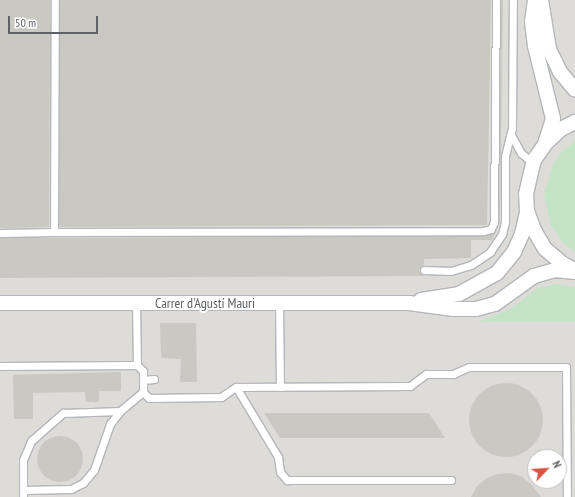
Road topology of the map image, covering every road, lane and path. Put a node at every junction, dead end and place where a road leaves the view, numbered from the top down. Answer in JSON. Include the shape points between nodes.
{"nodes":[{"id":1,"x":55,"y":0,"type":"edge"},
{"id":2,"x":496,"y":0,"type":"edge"},
{"id":3,"x":513,"y":0,"type":"edge"},
{"id":4,"x":535,"y":0,"type":"edge"},
{"id":5,"x":541,"y":0,"type":"edge"},
{"id":6,"x":575,"y":90,"type":"edge"},
{"id":7,"x":575,"y":122,"type":"edge"},
{"id":8,"x":510,"y":135,"type":"junction"},
{"id":9,"x":545,"y":144,"type":"junction"},
{"id":10,"x":533,"y":163,"type":"junction"},
{"id":11,"x":527,"y":211,"type":"junction"},
{"id":12,"x":54,"y":232,"type":"junction"},
{"id":13,"x":0,"y":233,"type":"edge"},
{"id":14,"x":424,"y":270,"type":"dead end"},
{"id":15,"x":575,"y":271,"type":"edge"},
{"id":16,"x":0,"y":303,"type":"edge"},
{"id":17,"x":136,"y":303,"type":"junction"},
{"id":18,"x":279,"y":303,"type":"junction"},
{"id":19,"x":409,"y":303,"type":"junction"},
{"id":20,"x":137,"y":365,"type":"junction"},
{"id":21,"x":0,"y":366,"type":"edge"},
{"id":22,"x":154,"y":379,"type":"dead end"},
{"id":23,"x":143,"y":380,"type":"junction"},
{"id":24,"x":280,"y":387,"type":"junction"},
{"id":25,"x":236,"y":388,"type":"junction"},
{"id":26,"x":143,"y":392,"type":"junction"},
{"id":27,"x":120,"y":411,"type":"junction"},
{"id":28,"x":451,"y":480,"type":"dead end"},
{"id":29,"x":23,"y":494,"type":"edge"},
{"id":30,"x":567,"y":497,"type":"edge"}],
"edges":[{"from":1,"to":12,"type":"lane"},
{"from":2,"to":12,"type":"lane","via":[[494,222],[488,231]]},
{"from":3,"to":8,"type":"lane"},
{"from":4,"to":9,"type":"street","via":[[532,22],[534,46],[553,119]]},
{"from":5,"to":6,"type":"street","via":[[549,49],[560,72]]},
{"from":7,"to":9,"type":"street","via":[[561,129]]},
{"from":8,"to":10,"type":"lane","via":[[522,153]]},
{"from":8,"to":14,"type":"lane","via":[[505,156],[505,222],[497,242],[490,252],[471,265],[451,271]]},
{"from":9,"to":10,"type":"street"},
{"from":10,"to":11,"type":"street","via":[[526,194]]},
{"from":11,"to":15,"type":"street","via":[[534,230],[545,248]]},
{"from":11,"to":19,"type":"street","via":[[522,234],[514,252],[497,274],[459,294]]},
{"from":12,"to":13,"type":"lane"},
{"from":15,"to":19,"type":"street","via":[[555,270],[534,276],[504,299],[485,307],[454,309]]},
{"from":16,"to":17,"type":"street","name":"Carrer d'Agustí Mauri"},
{"from":17,"to":18,"type":"street","name":"Carrer d'Agustí Mauri"},
{"from":17,"to":20,"type":"lane"},
{"from":18,"to":19,"type":"street","name":"Carrer d'Agustí Mauri"},
{"from":18,"to":24,"type":"lane"},
{"from":20,"to":21,"type":"lane"},
{"from":20,"to":23,"type":"lane","via":[[143,371]]},
{"from":22,"to":23,"type":"lane"},
{"from":23,"to":26,"type":"lane"},
{"from":24,"to":25,"type":"lane"},
{"from":24,"to":30,"type":"lane","via":[[410,386],[426,374],[453,374],[469,367],[566,367]]},
{"from":25,"to":26,"type":"lane","via":[[221,397],[149,398]]},
{"from":25,"to":28,"type":"lane","via":[[278,457],[280,472],[287,480]]},
{"from":26,"to":27,"type":"lane"},
{"from":27,"to":29,"type":"lane","via":[[110,424],[94,470],[83,483],[71,489]]},
{"from":27,"to":29,"type":"lane","via":[[70,412],[57,417],[27,447],[23,460]]}]}
